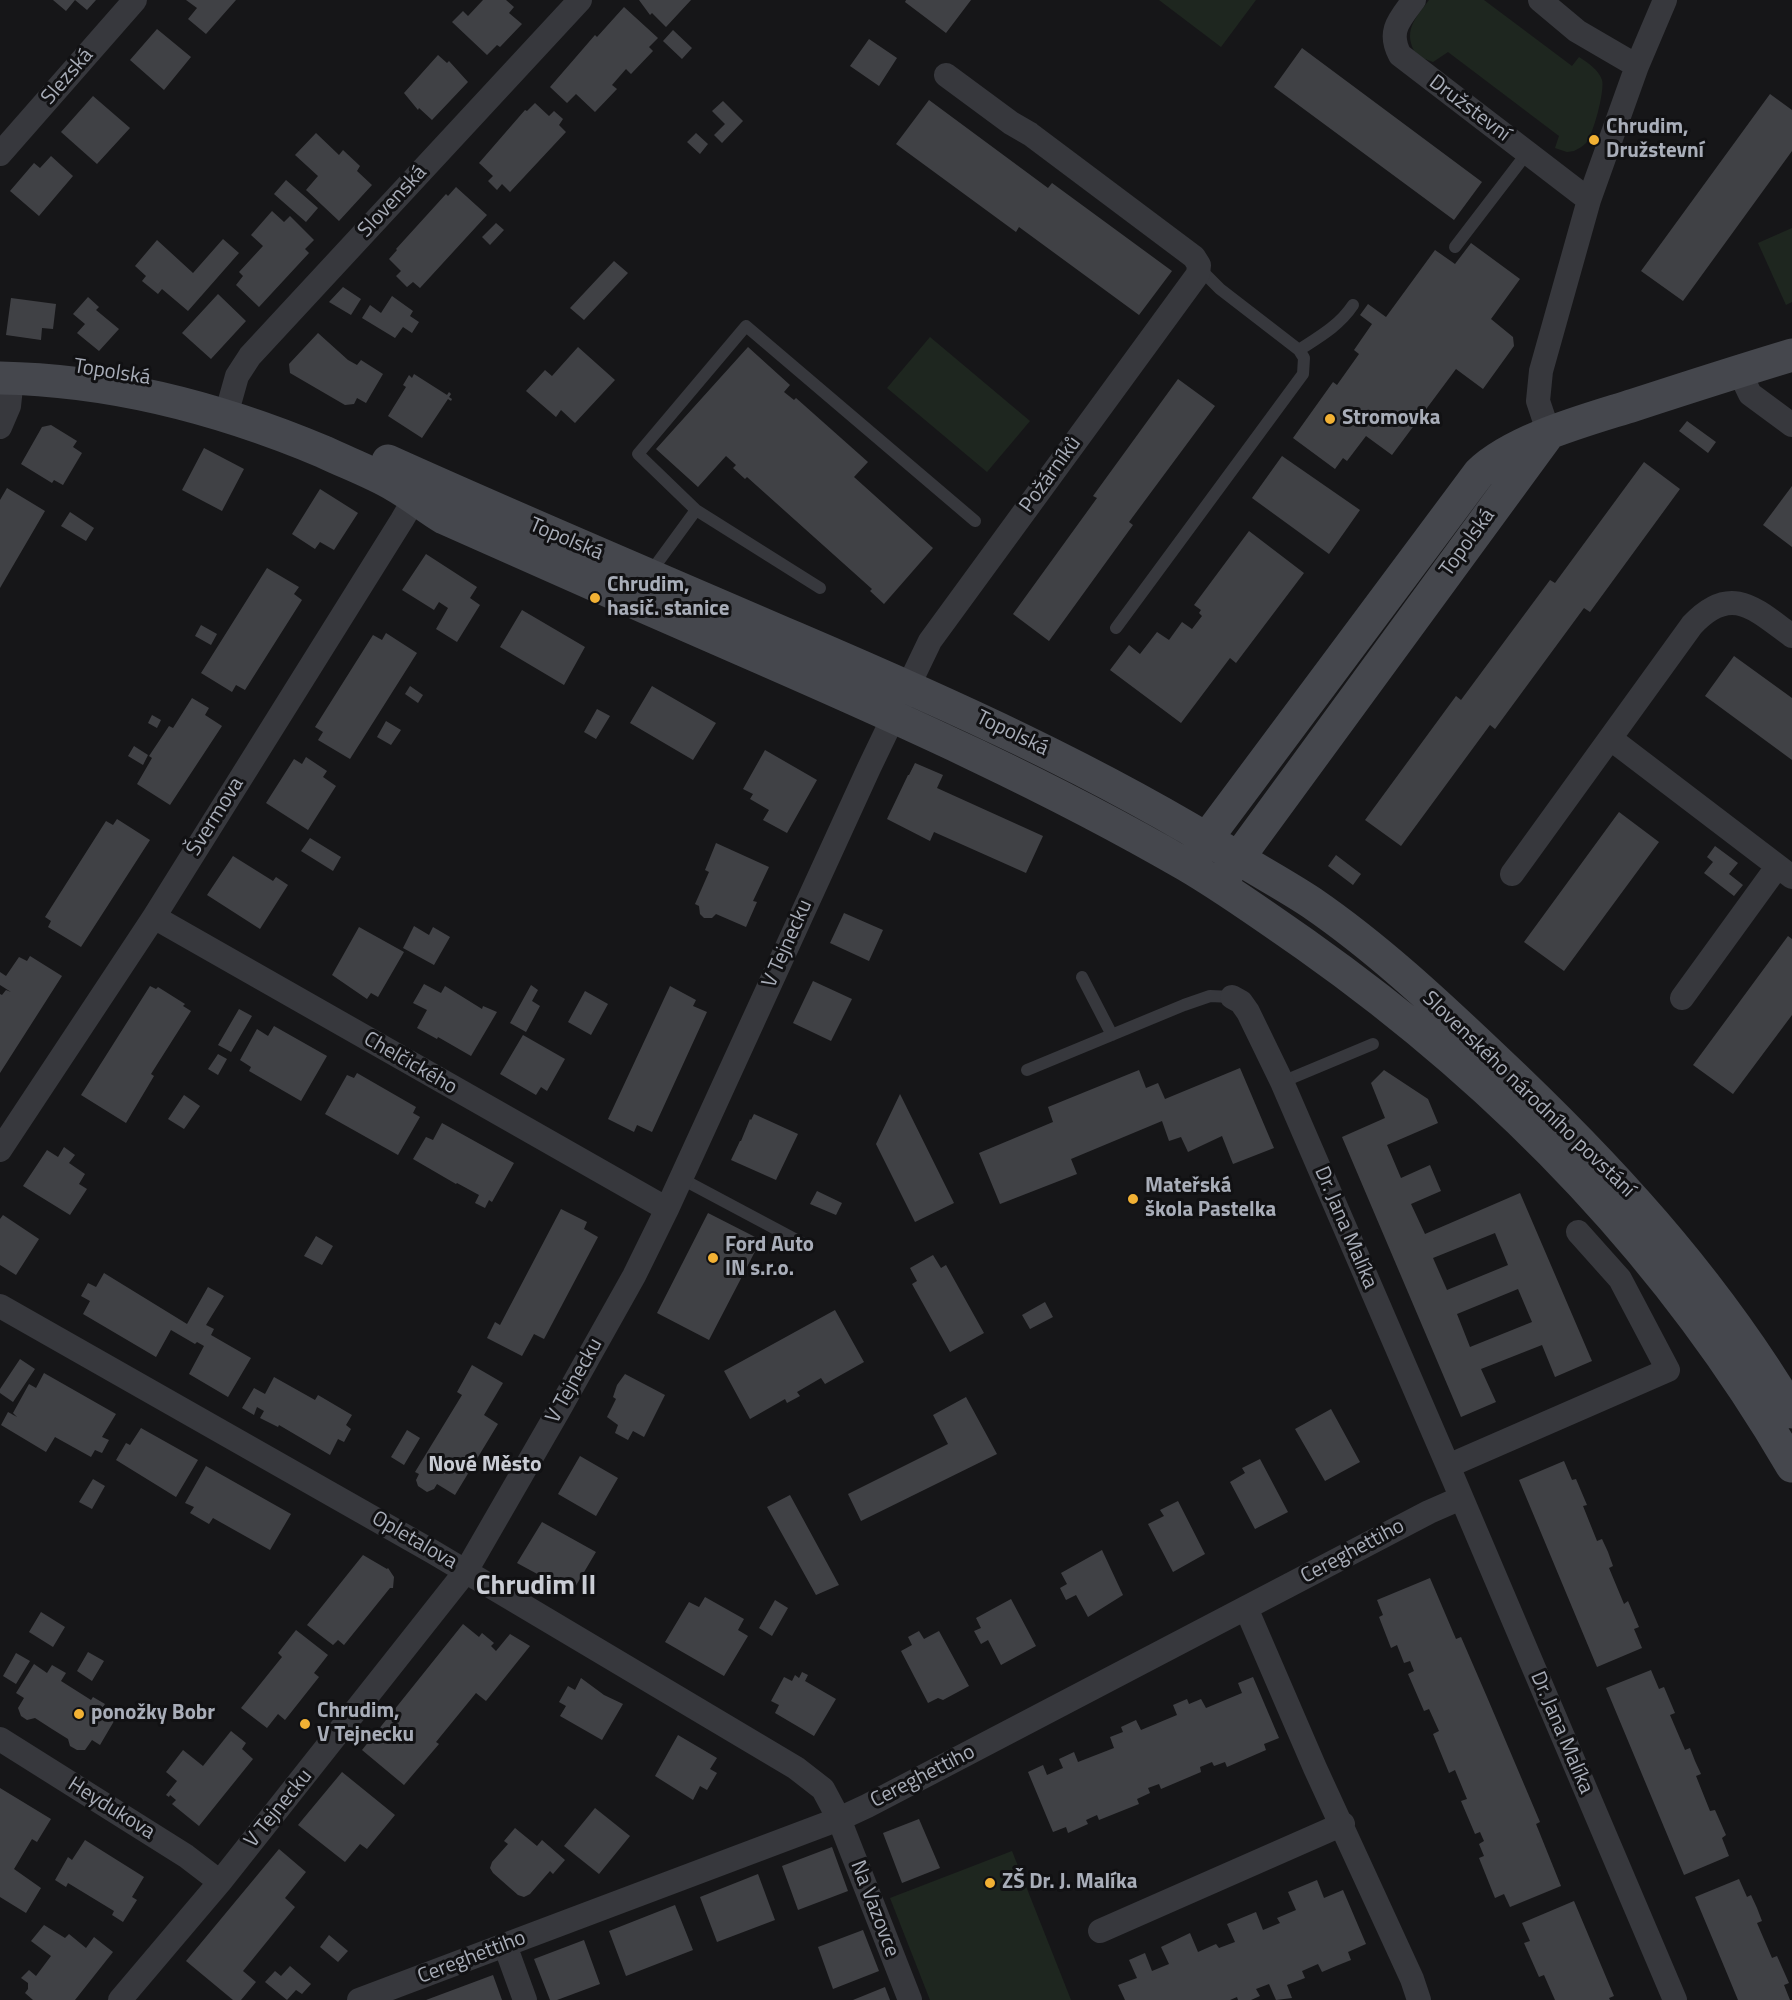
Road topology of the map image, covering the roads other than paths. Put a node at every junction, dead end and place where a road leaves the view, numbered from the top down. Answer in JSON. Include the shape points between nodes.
{"nodes":[{"id":1,"x":135,"y":0,"type":"edge"},
{"id":2,"x":580,"y":0,"type":"edge"},
{"id":3,"x":1414,"y":0,"type":"edge"},
{"id":4,"x":1540,"y":0,"type":"edge"},
{"id":5,"x":1665,"y":0,"type":"edge"},
{"id":6,"x":1636,"y":66,"type":"junction"},
{"id":7,"x":946,"y":75,"type":"dead end"},
{"id":8,"x":1527,"y":153,"type":"junction"},
{"id":9,"x":0,"y":154,"type":"edge"},
{"id":10,"x":1588,"y":200,"type":"junction"},
{"id":11,"x":1455,"y":247,"type":"dead end"},
{"id":12,"x":1199,"y":268,"type":"junction"},
{"id":13,"x":1353,"y":304,"type":"dead end"},
{"id":14,"x":1299,"y":350,"type":"junction"},
{"id":15,"x":1792,"y":355,"type":"edge"},
{"id":16,"x":1739,"y":371,"type":"junction"},
{"id":17,"x":4,"y":372,"type":"edge"},
{"id":18,"x":228,"y":407,"type":"junction"},
{"id":19,"x":1792,"y":425,"type":"edge"},
{"id":20,"x":0,"y":427,"type":"edge"},
{"id":21,"x":1548,"y":434,"type":"junction"},
{"id":22,"x":420,"y":488,"type":"junction"},
{"id":23,"x":696,"y":510,"type":"junction"},
{"id":24,"x":975,"y":521,"type":"dead end"},
{"id":25,"x":820,"y":588,"type":"dead end"},
{"id":26,"x":646,"y":591,"type":"junction"},
{"id":27,"x":1116,"y":628,"type":"dead end"},
{"id":28,"x":1792,"y":636,"type":"edge"},
{"id":29,"x":908,"y":686,"type":"junction"},
{"id":30,"x":894,"y":716,"type":"junction"},
{"id":31,"x":1611,"y":739,"type":"junction"},
{"id":32,"x":1207,"y":838,"type":"junction"},
{"id":33,"x":1237,"y":857,"type":"junction"},
{"id":34,"x":1188,"y":867,"type":"junction"},
{"id":35,"x":1785,"y":872,"type":"edge"},
{"id":36,"x":1512,"y":874,"type":"dead end"},
{"id":37,"x":1219,"y":886,"type":"junction"},
{"id":38,"x":154,"y":917,"type":"junction"},
{"id":39,"x":1082,"y":977,"type":"dead end"},
{"id":40,"x":1232,"y":997,"type":"joint"},
{"id":41,"x":1682,"y":998,"type":"dead end"},
{"id":42,"x":1112,"y":1035,"type":"junction"},
{"id":43,"x":1373,"y":1044,"type":"dead end"},
{"id":44,"x":1027,"y":1070,"type":"dead end"},
{"id":45,"x":1282,"y":1082,"type":"junction"},
{"id":46,"x":0,"y":1150,"type":"edge"},
{"id":47,"x":682,"y":1179,"type":"junction"},
{"id":48,"x":667,"y":1209,"type":"junction"},
{"id":49,"x":1578,"y":1232,"type":"dead end"},
{"id":50,"x":804,"y":1244,"type":"dead end"},
{"id":51,"x":0,"y":1306,"type":"edge"},
{"id":52,"x":1792,"y":1412,"type":"edge"},
{"id":53,"x":1448,"y":1466,"type":"junction"},
{"id":54,"x":1792,"y":1466,"type":"edge"},
{"id":55,"x":1461,"y":1498,"type":"junction"},
{"id":56,"x":466,"y":1571,"type":"junction"},
{"id":57,"x":1246,"y":1608,"type":"junction"},
{"id":58,"x":0,"y":1739,"type":"edge"},
{"id":59,"x":839,"y":1819,"type":"junction"},
{"id":60,"x":1343,"y":1824,"type":"junction"},
{"id":61,"x":220,"y":1882,"type":"junction"},
{"id":62,"x":1100,"y":1931,"type":"dead end"},
{"id":63,"x":504,"y":1945,"type":"junction"},
{"id":64,"x":120,"y":2000,"type":"edge"},
{"id":65,"x":359,"y":2000,"type":"edge"},
{"id":66,"x":525,"y":2000,"type":"edge"},
{"id":67,"x":910,"y":2000,"type":"edge"},
{"id":68,"x":1419,"y":2000,"type":"edge"},
{"id":69,"x":1675,"y":2000,"type":"edge"}],
"edges":[{"from":1,"to":9,"type":"street","name":"Slezská"},
{"from":2,"to":18,"type":"street","name":"Slovenská","via":[[250,356],[237,376]]},
{"from":3,"to":8,"type":"street","name":"Družstevní","via":[[1394,33],[1400,55]]},
{"from":4,"to":6,"type":"street","via":[[1577,31]]},
{"from":5,"to":6,"type":"street"},
{"from":6,"to":10,"type":"street"},
{"from":7,"to":12,"type":"street","via":[[1194,257]]},
{"from":8,"to":10,"type":"street","name":"Družstevní"},
{"from":8,"to":11,"type":"lane"},
{"from":10,"to":21,"type":"street","via":[[1541,371],[1538,402]]},
{"from":12,"to":14,"type":"lane"},
{"from":12,"to":29,"type":"street","name":"Požárníků","via":[[933,636]]},
{"from":13,"to":14,"type":"lane","via":[[1341,321]]},
{"from":14,"to":27,"type":"lane","via":[[1304,358],[1303,374]]},
{"from":15,"to":16,"type":"main road","name":"Topolská"},
{"from":16,"to":19,"type":"street","via":[[1750,394]]},
{"from":16,"to":21,"type":"main road","name":"Topolská"},
{"from":17,"to":18,"type":"main road","name":"Topolská","via":[[35,362],[105,370],[186,387]]},
{"from":17,"to":20,"type":"street","via":[[9,406]]},
{"from":18,"to":22,"type":"main road","name":"Topolská","via":[[318,431]]},
{"from":21,"to":32,"type":"main road","name":"Topolská","via":[[1509,451],[1479,473]]},
{"from":21,"to":33,"type":"main road","name":"Topolská"},
{"from":22,"to":26,"type":"main road","name":"Topolská","via":[[444,518]]},
{"from":22,"to":38,"type":"street","name":"Švermova"},
{"from":23,"to":24,"type":"lane","via":[[638,454],[746,326]]},
{"from":23,"to":25,"type":"lane"},
{"from":23,"to":26,"type":"lane","via":[[658,562]]},
{"from":26,"to":29,"type":"main road","name":"Topolská"},
{"from":26,"to":30,"type":"main road","name":"Topolská"},
{"from":28,"to":31,"type":"street","via":[[1743,604],[1719,604],[1710,609],[1692,625]]},
{"from":29,"to":30,"type":"street","name":"V Tejnecku"},
{"from":29,"to":32,"type":"main road","name":"Topolská","via":[[1099,777]]},
{"from":30,"to":34,"type":"main road","name":"Topolská","via":[[1053,793]]},
{"from":30,"to":47,"type":"street","name":"V Tejnecku"},
{"from":31,"to":35,"type":"street"},
{"from":31,"to":36,"type":"street"},
{"from":32,"to":33,"type":"main road","name":"Slovenského národního povstání"},
{"from":32,"to":34,"type":"main road","name":"Topolská"},
{"from":33,"to":37,"type":"main road","name":"Topolská"},
{"from":33,"to":52,"type":"main road","name":"Slovenského národního povstání","via":[[1310,902],[1361,940],[1445,1011],[1553,1113],[1639,1204],[1695,1272]]},
{"from":34,"to":37,"type":"main road","name":"Topolská"},
{"from":35,"to":41,"type":"street"},
{"from":37,"to":54,"type":"main road","name":"Slovenského národního povstání","via":[[1398,1013],[1538,1138],[1682,1299],[1722,1354]]},
{"from":38,"to":46,"type":"street","name":"Švermova"},
{"from":38,"to":48,"type":"street","name":"Chelčického"},
{"from":39,"to":42,"type":"lane"},
{"from":40,"to":42,"type":"lane","via":[[1210,996]]},
{"from":40,"to":45,"type":"street","name":"Dr. Jana Malíka","via":[[1248,1012]]},
{"from":42,"to":44,"type":"lane"},
{"from":43,"to":45,"type":"lane"},
{"from":45,"to":53,"type":"street","name":"Dr. Jana Malíka"},
{"from":47,"to":48,"type":"street","name":"V Tejnecku"},
{"from":47,"to":50,"type":"lane"},
{"from":48,"to":56,"type":"street","name":"V Tejnecku","via":[[634,1276]]},
{"from":49,"to":53,"type":"street","via":[[1620,1279],[1668,1370]]},
{"from":51,"to":56,"type":"street","name":"Opletalova"},
{"from":53,"to":55,"type":"street","name":"Dr. Jana Malíka"},
{"from":55,"to":57,"type":"street","name":"Cereghettiho"},
{"from":55,"to":69,"type":"street","name":"Dr. Jana Malíka"},
{"from":56,"to":59,"type":"street","name":"Opletalova","via":[[796,1768],[823,1789]]},
{"from":56,"to":61,"type":"street","name":"V Tejnecku"},
{"from":57,"to":59,"type":"street","name":"Cereghettiho"},
{"from":57,"to":60,"type":"street"},
{"from":58,"to":61,"type":"street","name":"Heydukova","via":[[186,1856]]},
{"from":59,"to":63,"type":"street","name":"Cereghettiho"},
{"from":59,"to":67,"type":"street","name":"Na Vazovce"},
{"from":60,"to":62,"type":"street"},
{"from":60,"to":68,"type":"street"},
{"from":61,"to":64,"type":"street","name":"V Tejnecku"},
{"from":63,"to":65,"type":"street","name":"Cereghettiho"},
{"from":63,"to":66,"type":"street"}]}
